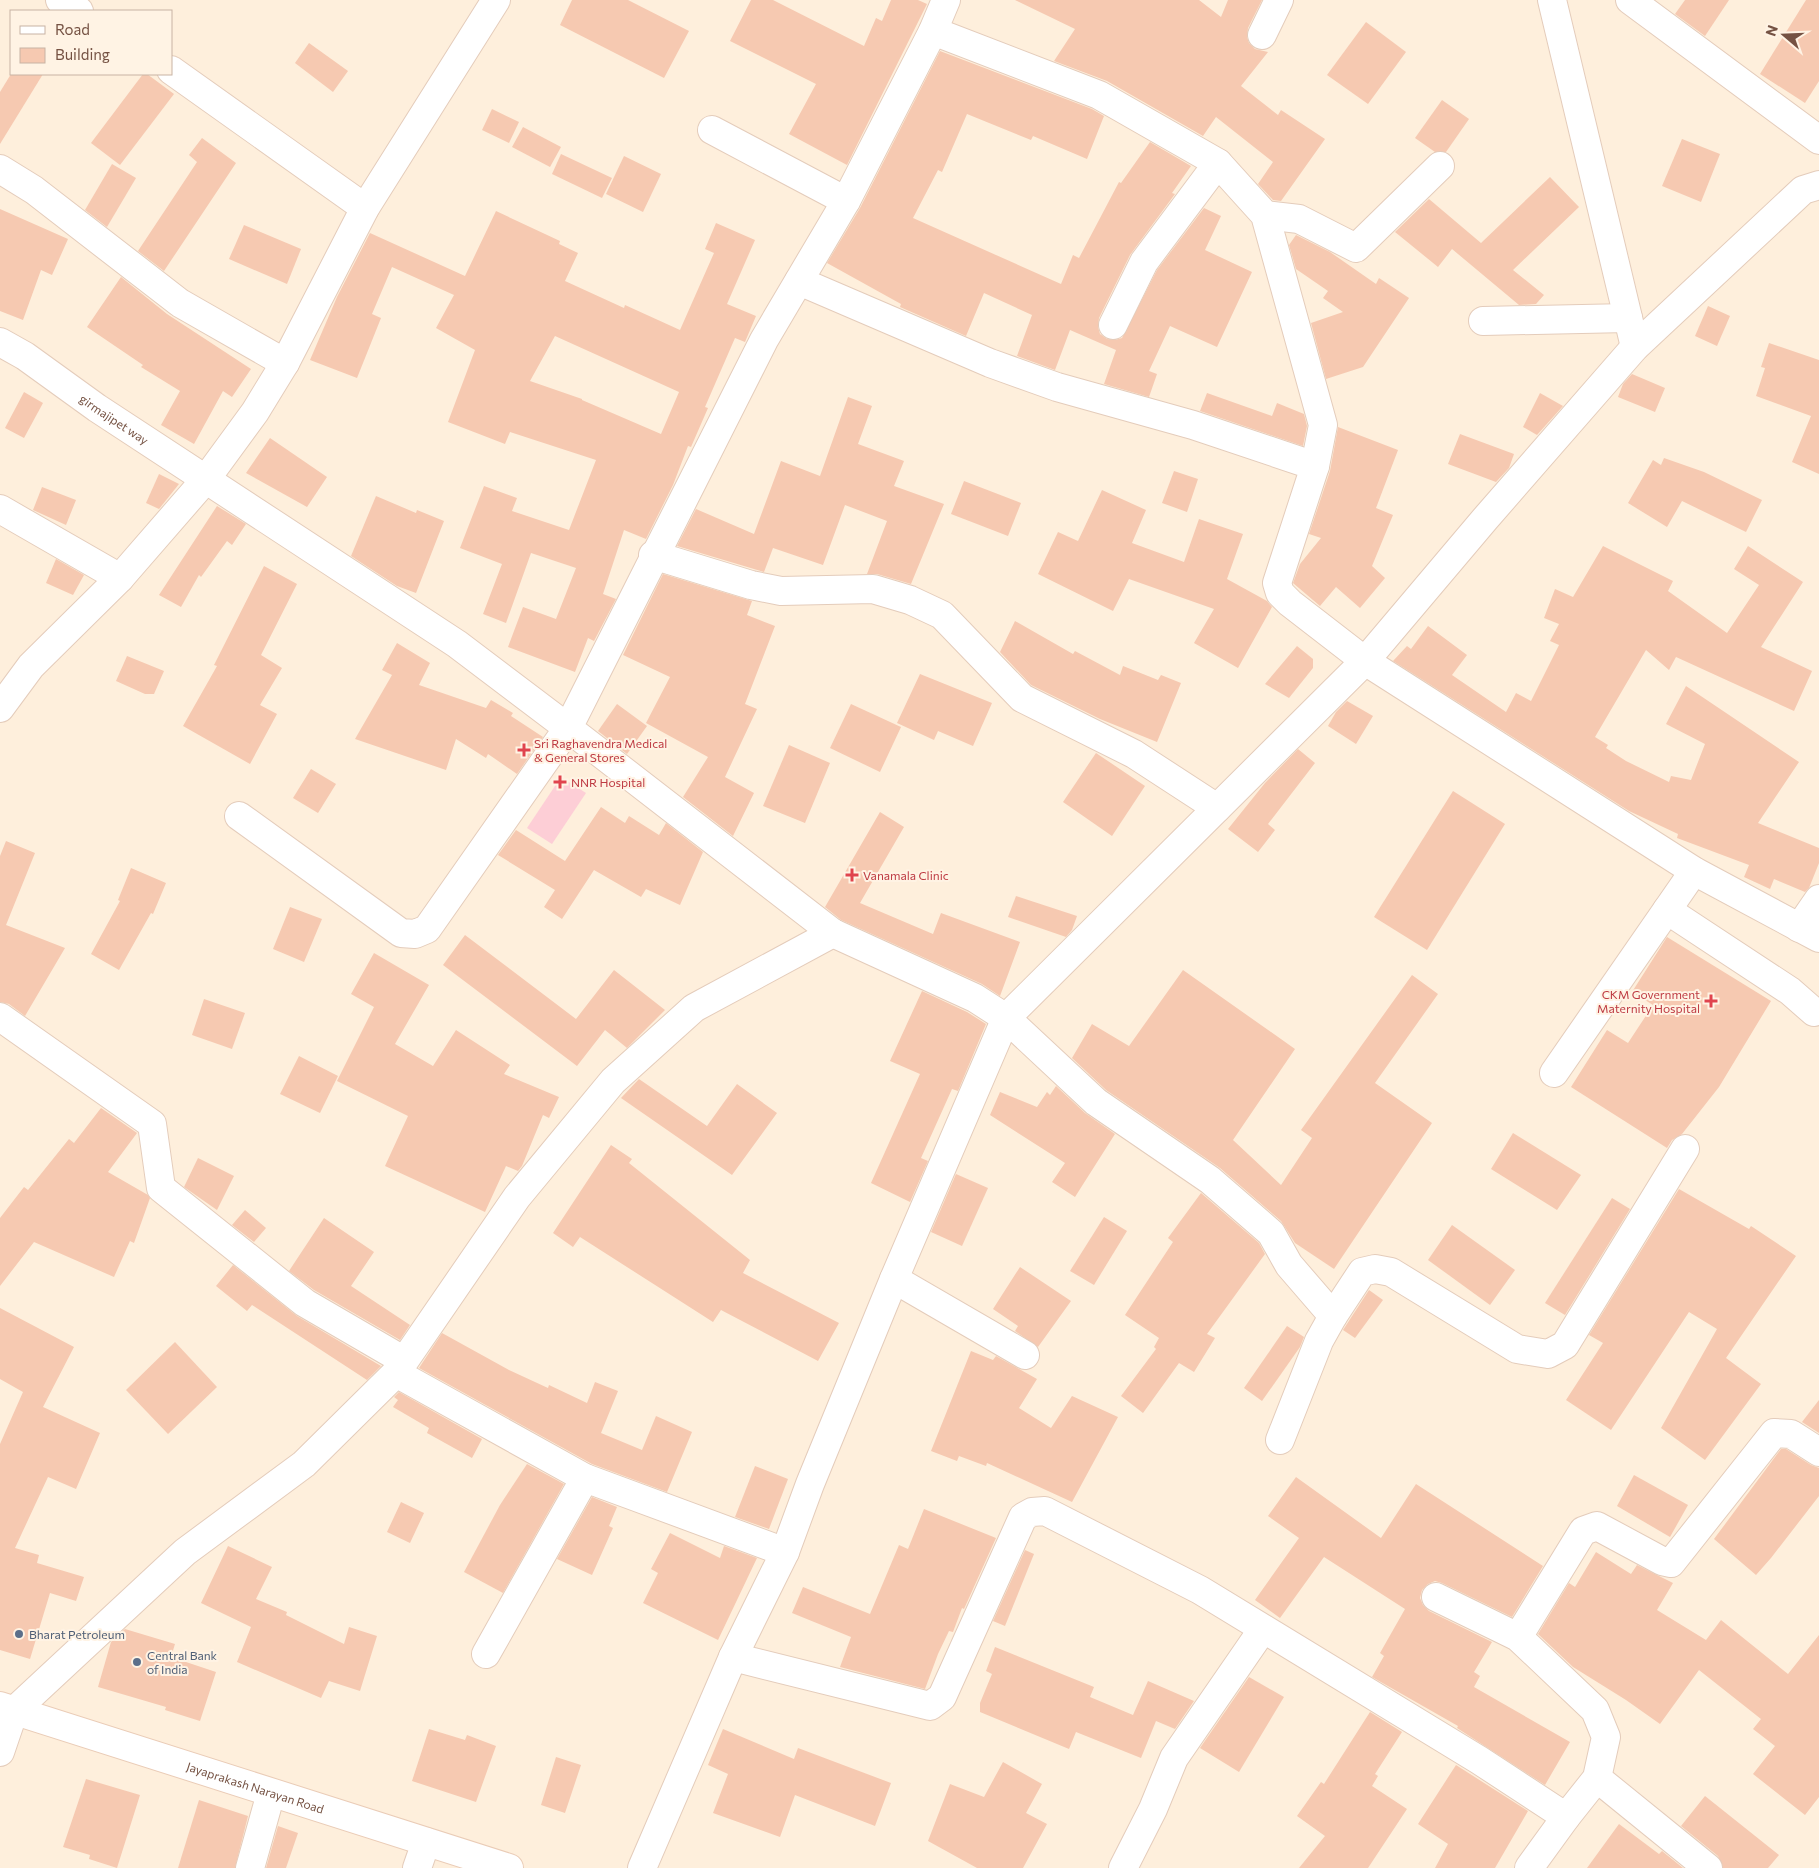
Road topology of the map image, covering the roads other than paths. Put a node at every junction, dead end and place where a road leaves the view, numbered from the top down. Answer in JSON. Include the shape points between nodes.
{"nodes":[{"id":1,"x":60,"y":0,"type":"edge"},
{"id":2,"x":496,"y":0,"type":"edge"},
{"id":3,"x":1278,"y":0,"type":"edge"},
{"id":4,"x":1552,"y":0,"type":"edge"},
{"id":5,"x":1630,"y":0,"type":"edge"},
{"id":6,"x":942,"y":2,"type":"edge"},
{"id":7,"x":77,"y":10,"type":"edge"},
{"id":8,"x":933,"y":31,"type":"junction"},
{"id":9,"x":1262,"y":36,"type":"dead end"},
{"id":10,"x":172,"y":71,"type":"edge"},
{"id":11,"x":712,"y":130,"type":"dead end"},
{"id":12,"x":1819,"y":140,"type":"edge"},
{"id":13,"x":1218,"y":163,"type":"junction"},
{"id":14,"x":1440,"y":166,"type":"dead end"},
{"id":15,"x":0,"y":169,"type":"edge"},
{"id":16,"x":1819,"y":185,"type":"edge"},
{"id":17,"x":846,"y":201,"type":"junction"},
{"id":18,"x":365,"y":208,"type":"junction"},
{"id":19,"x":1264,"y":215,"type":"junction"},
{"id":20,"x":799,"y":281,"type":"junction"},
{"id":21,"x":1628,"y":318,"type":"junction"},
{"id":22,"x":1483,"y":321,"type":"dead end"},
{"id":23,"x":1113,"y":325,"type":"dead end"},
{"id":24,"x":0,"y":342,"type":"edge"},
{"id":25,"x":1636,"y":347,"type":"junction"},
{"id":26,"x":285,"y":363,"type":"junction"},
{"id":27,"x":1315,"y":466,"type":"junction"},
{"id":28,"x":206,"y":479,"type":"junction"},
{"id":29,"x":0,"y":509,"type":"edge"},
{"id":30,"x":654,"y":555,"type":"junction"},
{"id":31,"x":120,"y":578,"type":"junction"},
{"id":32,"x":1365,"y":662,"type":"junction"},
{"id":33,"x":0,"y":708,"type":"edge"},
{"id":34,"x":568,"y":728,"type":"junction"},
{"id":35,"x":1217,"y":808,"type":"junction"},
{"id":36,"x":239,"y":816,"type":"dead end"},
{"id":37,"x":1694,"y":871,"type":"junction"},
{"id":38,"x":1819,"y":899,"type":"edge"},
{"id":39,"x":1667,"y":910,"type":"junction"},
{"id":40,"x":833,"y":933,"type":"junction"},
{"id":41,"x":1809,"y":933,"type":"edge"},
{"id":42,"x":1814,"y":1012,"type":"dead end"},
{"id":43,"x":0,"y":1016,"type":"edge"},
{"id":44,"x":1006,"y":1018,"type":"junction"},
{"id":45,"x":1554,"y":1073,"type":"dead end"},
{"id":46,"x":1685,"y":1149,"type":"dead end"},
{"id":47,"x":894,"y":1279,"type":"junction"},
{"id":48,"x":1333,"y":1316,"type":"junction"},
{"id":49,"x":1025,"y":1355,"type":"dead end"},
{"id":50,"x":400,"y":1366,"type":"junction"},
{"id":51,"x":1280,"y":1440,"type":"dead end"},
{"id":52,"x":1819,"y":1452,"type":"edge"},
{"id":53,"x":586,"y":1478,"type":"junction"},
{"id":54,"x":785,"y":1552,"type":"junction"},
{"id":55,"x":1436,"y":1597,"type":"dead end"},
{"id":56,"x":1263,"y":1629,"type":"junction"},
{"id":57,"x":1518,"y":1637,"type":"junction"},
{"id":58,"x":486,"y":1654,"type":"dead end"},
{"id":59,"x":733,"y":1657,"type":"junction"},
{"id":60,"x":7,"y":1709,"type":"edge"},
{"id":61,"x":0,"y":1752,"type":"edge"},
{"id":62,"x":1597,"y":1778,"type":"junction"},
{"id":63,"x":271,"y":1793,"type":"junction"},
{"id":64,"x":1566,"y":1817,"type":"junction"},
{"id":65,"x":426,"y":1842,"type":"junction"},
{"id":66,"x":250,"y":1868,"type":"edge"},
{"id":67,"x":417,"y":1868,"type":"edge"},
{"id":68,"x":509,"y":1868,"type":"edge"},
{"id":69,"x":642,"y":1868,"type":"edge"},
{"id":70,"x":1123,"y":1868,"type":"edge"},
{"id":71,"x":1529,"y":1868,"type":"edge"},
{"id":72,"x":1708,"y":1868,"type":"edge"}],
"edges":[{"from":1,"to":7,"type":"street"},
{"from":2,"to":18,"type":"street"},
{"from":3,"to":9,"type":"street"},
{"from":4,"to":21,"type":"street"},
{"from":5,"to":12,"type":"street"},
{"from":6,"to":8,"type":"street"},
{"from":8,"to":13,"type":"street","via":[[1099,95]]},
{"from":8,"to":17,"type":"street"},
{"from":10,"to":18,"type":"street"},
{"from":11,"to":17,"type":"street"},
{"from":13,"to":19,"type":"street"},
{"from":13,"to":23,"type":"street","via":[[1144,262]]},
{"from":14,"to":19,"type":"street","via":[[1356,248],[1299,219]]},
{"from":15,"to":26,"type":"street","via":[[34,190],[180,303]]},
{"from":16,"to":25,"type":"street","via":[[1804,190]]},
{"from":17,"to":20,"type":"street"},
{"from":18,"to":26,"type":"street"},
{"from":19,"to":27,"type":"street","via":[[1323,425]]},
{"from":20,"to":27,"type":"street","via":[[990,362]]},
{"from":20,"to":30,"type":"street","via":[[764,340]]},
{"from":21,"to":22,"type":"street"},
{"from":21,"to":25,"type":"street"},
{"from":24,"to":28,"type":"street","name":"girmajipet way"},
{"from":25,"to":32,"type":"street"},
{"from":26,"to":28,"type":"street","via":[[255,412]]},
{"from":27,"to":32,"type":"street","via":[[1278,589],[1290,603]]},
{"from":28,"to":31,"type":"street"},
{"from":28,"to":34,"type":"street","name":"girmajipet way","via":[[457,644]]},
{"from":29,"to":31,"type":"street"},
{"from":30,"to":34,"type":"street"},
{"from":30,"to":35,"type":"street","via":[[781,591],[873,589],[910,600],[942,615],[1022,698],[1134,754]]},
{"from":31,"to":33,"type":"street","via":[[31,666]]},
{"from":32,"to":35,"type":"street"},
{"from":32,"to":37,"type":"street"},
{"from":34,"to":36,"type":"street","via":[[428,929],[415,934],[401,932]]},
{"from":34,"to":40,"type":"street","name":"girmajipet way"},
{"from":35,"to":44,"type":"street"},
{"from":37,"to":39,"type":"street"},
{"from":37,"to":41,"type":"street"},
{"from":38,"to":41,"type":"street"},
{"from":39,"to":42,"type":"street","via":[[1790,991]]},
{"from":39,"to":45,"type":"street"},
{"from":40,"to":44,"type":"street","name":"girmajipet way","via":[[975,998]]},
{"from":40,"to":50,"type":"street","via":[[694,1008],[613,1080],[517,1197]]},
{"from":43,"to":50,"type":"street","via":[[152,1124],[161,1188],[305,1303]]},
{"from":44,"to":47,"type":"street"},
{"from":44,"to":48,"type":"street","name":"girmajipet way","via":[[1096,1102],[1210,1180],[1270,1234],[1289,1265]]},
{"from":46,"to":48,"type":"street","via":[[1565,1346],[1548,1354],[1517,1349],[1391,1272],[1375,1269],[1362,1272]]},
{"from":47,"to":49,"type":"street"},
{"from":47,"to":54,"type":"street"},
{"from":48,"to":51,"type":"street","via":[[1319,1341]]},
{"from":50,"to":53,"type":"street"},
{"from":50,"to":60,"type":"street","via":[[304,1464],[185,1552]]},
{"from":52,"to":57,"type":"street","via":[[1791,1434],[1774,1433],[1672,1563],[1662,1561],[1597,1526],[1583,1531]]},
{"from":53,"to":54,"type":"street"},
{"from":53,"to":58,"type":"street"},
{"from":54,"to":59,"type":"street"},
{"from":55,"to":57,"type":"street"},
{"from":56,"to":59,"type":"street","via":[[1200,1590],[1045,1511],[1023,1517],[942,1697],[930,1706]]},
{"from":56,"to":64,"type":"street"},
{"from":56,"to":70,"type":"street","via":[[1174,1758]]},
{"from":57,"to":62,"type":"street","via":[[1596,1710],[1606,1737]]},
{"from":59,"to":69,"type":"street"},
{"from":60,"to":61,"type":"street"},
{"from":60,"to":63,"type":"street","name":"Jayaprakash Narayan Road"},
{"from":62,"to":64,"type":"street"},
{"from":62,"to":72,"type":"street"},
{"from":63,"to":65,"type":"street","name":"Jayaprakash Narayan Road"},
{"from":63,"to":66,"type":"street"},
{"from":64,"to":71,"type":"street"},
{"from":65,"to":67,"type":"street"},
{"from":65,"to":68,"type":"street","name":"Jayaprakash Narayan Road"}]}
